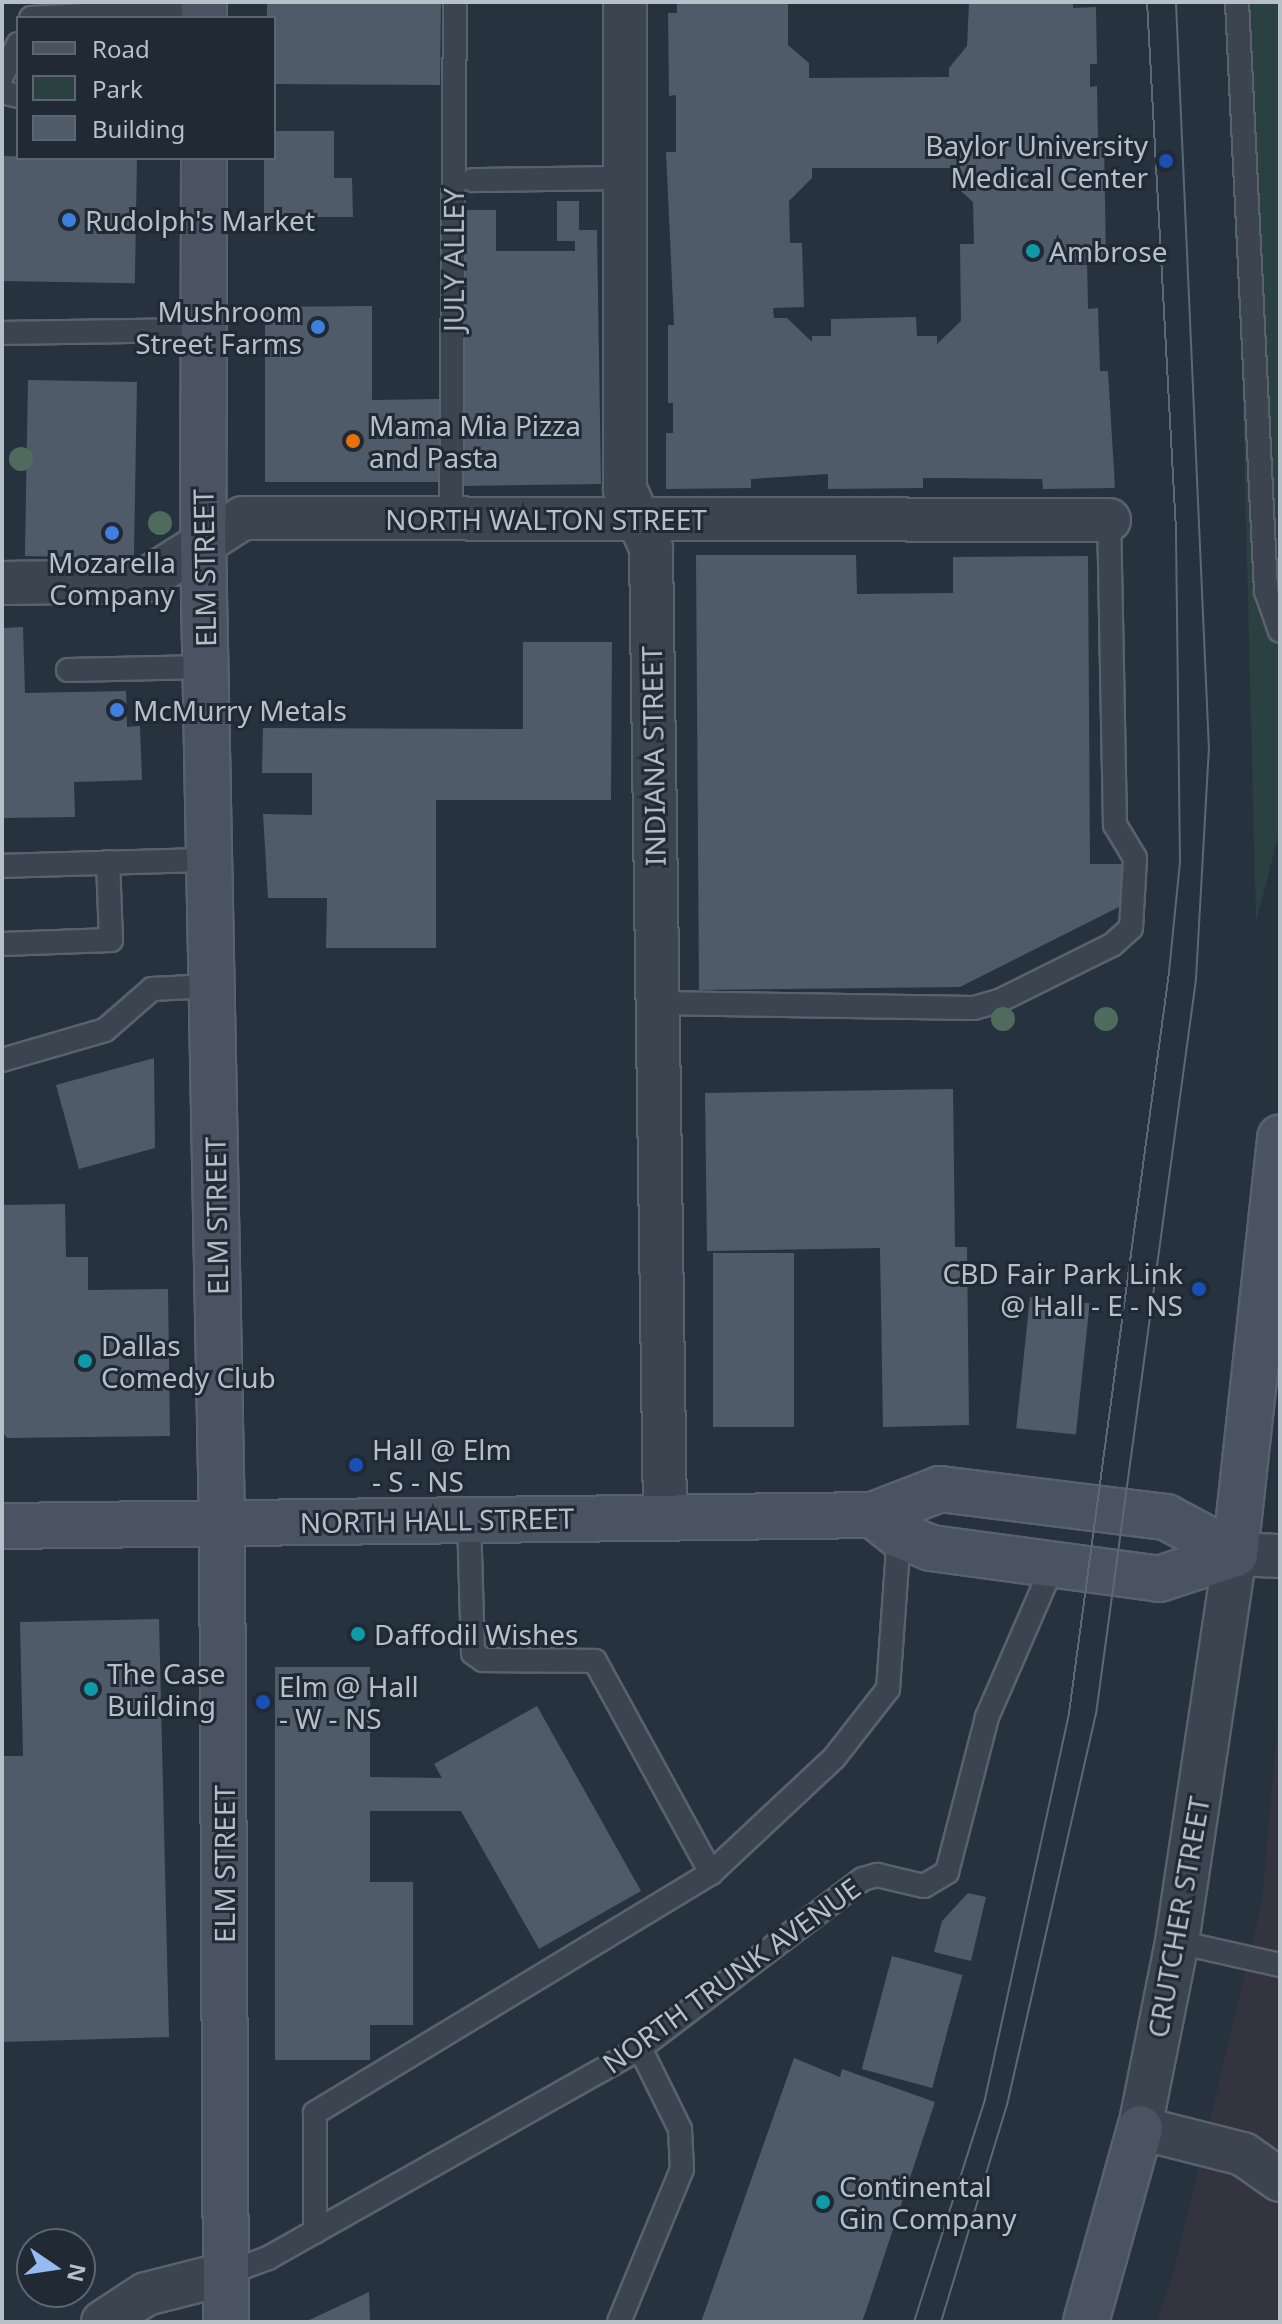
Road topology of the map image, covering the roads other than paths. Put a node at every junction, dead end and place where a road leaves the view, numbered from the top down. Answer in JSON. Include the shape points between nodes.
{"nodes":[{"id":1,"x":455,"y":2,"type":"edge"},
{"id":2,"x":625,"y":2,"type":"edge"},
{"id":3,"x":1237,"y":2,"type":"edge"},
{"id":4,"x":204,"y":9,"type":"edge"},
{"id":5,"x":69,"y":16,"type":"edge"},
{"id":6,"x":16,"y":48,"type":"edge"},
{"id":7,"x":2,"y":76,"type":"edge"},
{"id":8,"x":204,"y":160,"type":"edge"},
{"id":9,"x":625,"y":178,"type":"junction"},
{"id":10,"x":473,"y":180,"type":"dead end"},
{"id":11,"x":203,"y":330,"type":"junction"},
{"id":12,"x":2,"y":333,"type":"edge"},
{"id":13,"x":451,"y":518,"type":"junction"},
{"id":14,"x":640,"y":519,"type":"junction"},
{"id":15,"x":1109,"y":520,"type":"joint"},
{"id":16,"x":203,"y":543,"type":"junction"},
{"id":17,"x":2,"y":583,"type":"edge"},
{"id":18,"x":1280,"y":631,"type":"edge"},
{"id":19,"x":205,"y":667,"type":"junction"},
{"id":20,"x":68,"y":670,"type":"dead end"},
{"id":21,"x":208,"y":860,"type":"junction"},
{"id":22,"x":108,"y":862,"type":"junction"},
{"id":23,"x":2,"y":866,"type":"edge"},
{"id":24,"x":2,"y":944,"type":"edge"},
{"id":25,"x":211,"y":986,"type":"junction"},
{"id":26,"x":657,"y":1003,"type":"junction"},
{"id":27,"x":2,"y":1060,"type":"edge"},
{"id":28,"x":1280,"y":1137,"type":"edge"},
{"id":29,"x":665,"y":1516,"type":"junction"},
{"id":30,"x":469,"y":1519,"type":"junction"},
{"id":31,"x":222,"y":1523,"type":"junction"},
{"id":32,"x":886,"y":1525,"type":"junction"},
{"id":33,"x":2,"y":1526,"type":"edge"},
{"id":34,"x":1235,"y":1554,"type":"junction"},
{"id":35,"x":1280,"y":1556,"type":"edge"},
{"id":36,"x":1053,"y":1565,"type":"junction"},
{"id":37,"x":711,"y":1873,"type":"junction"},
{"id":38,"x":1177,"y":1942,"type":"junction"},
{"id":39,"x":1280,"y":1965,"type":"edge"},
{"id":40,"x":640,"y":2048,"type":"junction"},
{"id":41,"x":1140,"y":2128,"type":"junction"},
{"id":42,"x":1280,"y":2180,"type":"edge"},
{"id":43,"x":315,"y":2232,"type":"junction"},
{"id":44,"x":225,"y":2274,"type":"junction"},
{"id":45,"x":103,"y":2322,"type":"edge"},
{"id":46,"x":226,"y":2322,"type":"edge"},
{"id":47,"x":619,"y":2322,"type":"edge"},
{"id":48,"x":1086,"y":2322,"type":"edge"}],
"edges":[{"from":1,"to":13,"type":"lane","name":"JULY ALLEY"},
{"from":2,"to":9,"type":"street","name":"INDIANA STREET"},
{"from":3,"to":18,"type":"lane","via":[[1266,591]]},
{"from":4,"to":5,"type":"lane"},
{"from":6,"to":7,"type":"lane"},
{"from":8,"to":11,"type":"street","name":"ELM STREET"},
{"from":9,"to":10,"type":"lane"},
{"from":9,"to":14,"type":"street","name":"INDIANA STREET","via":[[625,489]]},
{"from":11,"to":12,"type":"lane"},
{"from":11,"to":16,"type":"street","name":"ELM STREET"},
{"from":13,"to":14,"type":"street","name":"NORTH WALTON STREET"},
{"from":13,"to":16,"type":"street","name":"NORTH WALTON STREET","via":[[243,518]]},
{"from":14,"to":15,"type":"street","name":"NORTH WALTON STREET"},
{"from":14,"to":26,"type":"street","name":"INDIANA STREET","via":[[651,548]]},
{"from":15,"to":26,"type":"lane","via":[[1115,825],[1135,858],[1131,928],[1112,945],[999,1001],[974,1008]]},
{"from":16,"to":17,"type":"street","name":"NORTH WALTON STREET","via":[[144,581]]},
{"from":16,"to":19,"type":"street","name":"ELM STREET"},
{"from":19,"to":20,"type":"lane"},
{"from":19,"to":21,"type":"street","name":"ELM STREET"},
{"from":21,"to":22,"type":"lane"},
{"from":21,"to":25,"type":"street","name":"ELM STREET"},
{"from":22,"to":23,"type":"lane"},
{"from":22,"to":24,"type":"lane","via":[[111,940]]},
{"from":25,"to":27,"type":"lane","via":[[152,989],[105,1030]]},
{"from":25,"to":31,"type":"street","name":"ELM STREET"},
{"from":26,"to":29,"type":"street","name":"INDIANA STREET"},
{"from":28,"to":34,"type":"street"},
{"from":29,"to":30,"type":"street","name":"NORTH HALL STREET"},
{"from":29,"to":32,"type":"street","name":"NORTH HALL STREET"},
{"from":30,"to":31,"type":"street","name":"NORTH HALL STREET"},
{"from":30,"to":37,"type":"lane","via":[[473,1653],[483,1660],[595,1661]]},
{"from":31,"to":33,"type":"street","name":"NORTH HALL STREET"},
{"from":31,"to":44,"type":"street","name":"ELM STREET"},
{"from":32,"to":34,"type":"street","name":"NORTH HALL STREET","via":[[940,1489],[1166,1517]]},
{"from":32,"to":36,"type":"street","name":"NORTH HALL STREET","via":[[931,1548]]},
{"from":32,"to":37,"type":"lane","via":[[888,1689],[834,1758]]},
{"from":34,"to":35,"type":"street","name":"NORTH HALL STREET"},
{"from":34,"to":36,"type":"street","name":"NORTH HALL STREET","via":[[1159,1579]]},
{"from":34,"to":38,"type":"street","name":"CRUTCHER STREET"},
{"from":36,"to":40,"type":"lane","name":"NORTH TRUNK AVENUE","via":[[987,1717],[947,1872],[924,1886],[877,1875],[863,1879]]},
{"from":37,"to":43,"type":"lane","via":[[315,2113]]},
{"from":38,"to":39,"type":"lane"},
{"from":38,"to":41,"type":"street","name":"CRUTCHER STREET"},
{"from":40,"to":43,"type":"lane","name":"NORTH TRUNK AVENUE"},
{"from":40,"to":47,"type":"lane","via":[[680,2129],[682,2169]]},
{"from":41,"to":42,"type":"street","via":[[1243,2154]]},
{"from":41,"to":48,"type":"street"},
{"from":43,"to":44,"type":"lane","name":"NORTH TRUNK AVENUE"},
{"from":44,"to":45,"type":"street","name":"NORTH TRUNK AVENUE","via":[[146,2294]]},
{"from":44,"to":46,"type":"street","name":"ELM STREET"}]}
